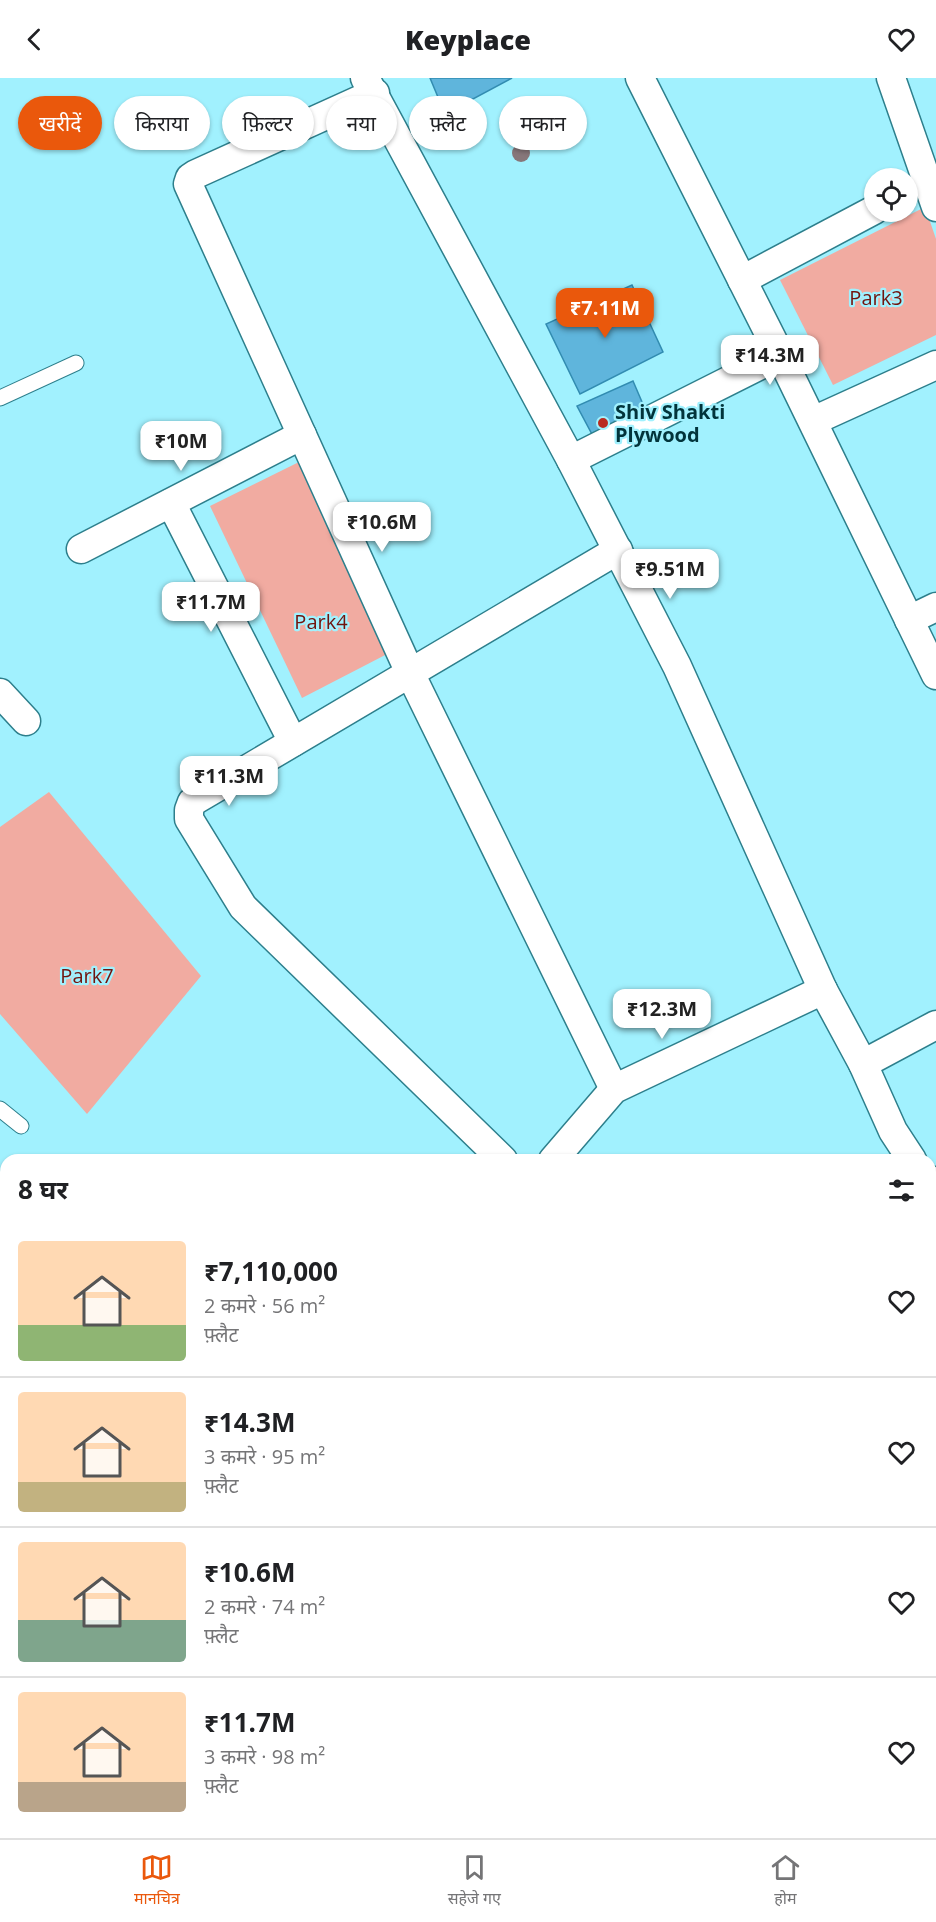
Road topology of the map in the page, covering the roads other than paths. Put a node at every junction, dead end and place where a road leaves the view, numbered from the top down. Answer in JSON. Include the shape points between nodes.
{"nodes":[{"id":1,"x":640,"y":78,"type":"edge"},
{"id":2,"x":891,"y":78,"type":"edge"},
{"id":3,"x":370,"y":86,"type":"edge"},
{"id":4,"x":924,"y":194,"type":"edge"},
{"id":5,"x":864,"y":215,"type":"edge"},
{"id":6,"x":742,"y":280,"type":"junction"},
{"id":7,"x":780,"y":355,"type":"junction"},
{"id":8,"x":76,"y":363,"type":"dead end"},
{"id":9,"x":936,"y":365,"type":"edge"},
{"id":10,"x":0,"y":398,"type":"edge"},
{"id":11,"x":813,"y":421,"type":"junction"},
{"id":12,"x":302,"y":435,"type":"junction"},
{"id":13,"x":572,"y":460,"type":"junction"},
{"id":14,"x":171,"y":503,"type":"junction"},
{"id":15,"x":81,"y":549,"type":"dead end"},
{"id":16,"x":618,"y":550,"type":"junction"},
{"id":17,"x":936,"y":607,"type":"edge"},
{"id":18,"x":909,"y":620,"type":"junction"},
{"id":19,"x":410,"y":673,"type":"junction"},
{"id":20,"x":936,"y":675,"type":"edge"},
{"id":21,"x":0,"y":693,"type":"edge"},
{"id":22,"x":26,"y":722,"type":"dead end"},
{"id":23,"x":293,"y":742,"type":"junction"},
{"id":24,"x":823,"y":990,"type":"junction"},
{"id":25,"x":936,"y":1025,"type":"edge"},
{"id":26,"x":863,"y":1064,"type":"junction"},
{"id":27,"x":614,"y":1089,"type":"junction"},
{"id":28,"x":0,"y":1109,"type":"edge"},
{"id":29,"x":21,"y":1126,"type":"dead end"},
{"id":30,"x":497,"y":1154,"type":"edge"},
{"id":31,"x":558,"y":1154,"type":"edge"},
{"id":32,"x":908,"y":1154,"type":"edge"}],
"edges":[{"from":1,"to":6,"type":"street"},
{"from":2,"to":4,"type":"street"},
{"from":3,"to":12,"type":"street","via":[[196,174],[188,184]]},
{"from":3,"to":13,"type":"street"},
{"from":5,"to":6,"type":"street"},
{"from":6,"to":7,"type":"street"},
{"from":7,"to":11,"type":"street"},
{"from":7,"to":13,"type":"street"},
{"from":8,"to":10,"type":"lane"},
{"from":9,"to":11,"type":"street"},
{"from":11,"to":18,"type":"street"},
{"from":12,"to":14,"type":"street"},
{"from":12,"to":19,"type":"street"},
{"from":13,"to":16,"type":"street"},
{"from":14,"to":15,"type":"street"},
{"from":14,"to":23,"type":"street"},
{"from":16,"to":19,"type":"street"},
{"from":16,"to":24,"type":"street","via":[[677,666]]},
{"from":17,"to":18,"type":"street"},
{"from":18,"to":20,"type":"street"},
{"from":19,"to":23,"type":"street"},
{"from":19,"to":27,"type":"street"},
{"from":21,"to":22,"type":"street"},
{"from":23,"to":30,"type":"street","via":[[192,802],[189,819],[243,907]]},
{"from":24,"to":26,"type":"street"},
{"from":24,"to":27,"type":"street"},
{"from":25,"to":26,"type":"street"},
{"from":26,"to":32,"type":"street","via":[[893,1131]]},
{"from":27,"to":31,"type":"street"},
{"from":28,"to":29,"type":"lane"}]}
